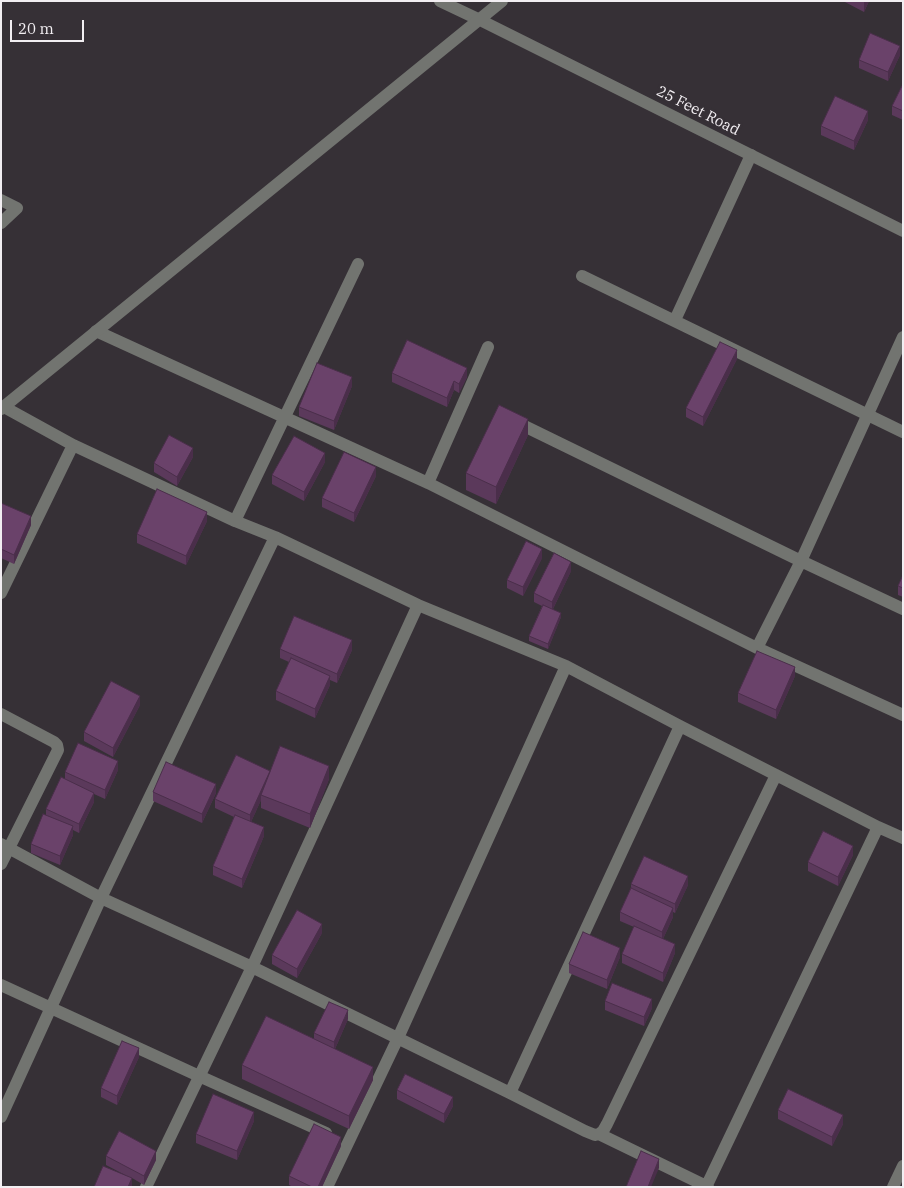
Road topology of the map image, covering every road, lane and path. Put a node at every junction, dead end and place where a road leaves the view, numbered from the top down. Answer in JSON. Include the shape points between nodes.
{"nodes":[{"id":1,"x":440,"y":1,"type":"edge"},
{"id":2,"x":502,"y":1,"type":"edge"},
{"id":3,"x":480,"y":20,"type":"junction"},
{"id":4,"x":752,"y":155,"type":"junction"},
{"id":5,"x":1,"y":200,"type":"edge"},
{"id":6,"x":1,"y":223,"type":"edge"},
{"id":7,"x":903,"y":230,"type":"edge"},
{"id":8,"x":358,"y":264,"type":"dead end"},
{"id":9,"x":582,"y":276,"type":"dead end"},
{"id":10,"x":675,"y":320,"type":"junction"},
{"id":11,"x":96,"y":331,"type":"junction"},
{"id":12,"x":903,"y":337,"type":"edge"},
{"id":13,"x":488,"y":347,"type":"dead end"},
{"id":14,"x":3,"y":408,"type":"edge"},
{"id":15,"x":868,"y":415,"type":"junction"},
{"id":16,"x":285,"y":417,"type":"junction"},
{"id":17,"x":509,"y":419,"type":"edge"},
{"id":18,"x":903,"y":432,"type":"edge"},
{"id":19,"x":72,"y":445,"type":"junction"},
{"id":20,"x":428,"y":482,"type":"junction"},
{"id":21,"x":235,"y":521,"type":"junction"},
{"id":22,"x":275,"y":537,"type":"junction"},
{"id":23,"x":801,"y":561,"type":"junction"},
{"id":24,"x":1,"y":593,"type":"edge"},
{"id":25,"x":418,"y":604,"type":"junction"},
{"id":26,"x":903,"y":609,"type":"edge"},
{"id":27,"x":757,"y":648,"type":"junction"},
{"id":28,"x":566,"y":666,"type":"junction"},
{"id":29,"x":1,"y":714,"type":"edge"},
{"id":30,"x":903,"y":715,"type":"edge"},
{"id":31,"x":680,"y":726,"type":"junction"},
{"id":32,"x":776,"y":775,"type":"junction"},
{"id":33,"x":878,"y":827,"type":"junction"},
{"id":34,"x":903,"y":838,"type":"edge"},
{"id":35,"x":5,"y":846,"type":"edge"},
{"id":36,"x":1,"y":864,"type":"edge"},
{"id":37,"x":101,"y":898,"type":"junction"},
{"id":38,"x":252,"y":967,"type":"junction"},
{"id":39,"x":1,"y":985,"type":"edge"},
{"id":40,"x":51,"y":1007,"type":"junction"},
{"id":41,"x":398,"y":1038,"type":"junction"},
{"id":42,"x":199,"y":1076,"type":"junction"},
{"id":43,"x":510,"y":1093,"type":"junction"},
{"id":44,"x":1,"y":1117,"type":"edge"},
{"id":45,"x":599,"y":1134,"type":"junction"},
{"id":46,"x":348,"y":1143,"type":"junction"},
{"id":47,"x":903,"y":1166,"type":"edge"},
{"id":48,"x":898,"y":1182,"type":"edge"},
{"id":49,"x":707,"y":1186,"type":"edge"},
{"id":50,"x":146,"y":1187,"type":"edge"},
{"id":51,"x":327,"y":1187,"type":"edge"}],
"edges":[{"from":1,"to":3,"type":"street","name":"25 Feet Road"},
{"from":2,"to":3,"type":"street"},
{"from":3,"to":4,"type":"street","name":"25 Feet Road"},
{"from":3,"to":11,"type":"street"},
{"from":4,"to":7,"type":"street","name":"25 Feet Road"},
{"from":4,"to":10,"type":"street"},
{"from":5,"to":6,"type":"street","via":[[17,208]]},
{"from":8,"to":16,"type":"street"},
{"from":9,"to":10,"type":"street"},
{"from":10,"to":15,"type":"street"},
{"from":11,"to":14,"type":"street"},
{"from":11,"to":16,"type":"street"},
{"from":12,"to":15,"type":"street"},
{"from":13,"to":20,"type":"street"},
{"from":14,"to":19,"type":"street"},
{"from":15,"to":18,"type":"street"},
{"from":15,"to":23,"type":"street"},
{"from":16,"to":20,"type":"street"},
{"from":16,"to":21,"type":"street"},
{"from":17,"to":23,"type":"street"},
{"from":19,"to":21,"type":"street"},
{"from":19,"to":24,"type":"street"},
{"from":20,"to":27,"type":"street"},
{"from":21,"to":22,"type":"street"},
{"from":22,"to":25,"type":"street"},
{"from":22,"to":37,"type":"street"},
{"from":23,"to":26,"type":"street"},
{"from":23,"to":27,"type":"street"},
{"from":25,"to":28,"type":"street"},
{"from":25,"to":38,"type":"street"},
{"from":27,"to":30,"type":"street"},
{"from":28,"to":31,"type":"street"},
{"from":28,"to":41,"type":"street"},
{"from":29,"to":35,"type":"street","via":[[54,742],[58,750]]},
{"from":31,"to":32,"type":"street"},
{"from":31,"to":43,"type":"street"},
{"from":32,"to":33,"type":"street"},
{"from":32,"to":45,"type":"street","via":[[607,1124]]},
{"from":33,"to":34,"type":"street"},
{"from":33,"to":49,"type":"street"},
{"from":35,"to":36,"type":"street"},
{"from":35,"to":37,"type":"street"},
{"from":37,"to":38,"type":"street"},
{"from":37,"to":40,"type":"street"},
{"from":38,"to":41,"type":"street"},
{"from":38,"to":42,"type":"street"},
{"from":39,"to":40,"type":"street"},
{"from":40,"to":42,"type":"street"},
{"from":40,"to":44,"type":"street"},
{"from":41,"to":43,"type":"street"},
{"from":41,"to":46,"type":"street"},
{"from":42,"to":46,"type":"street"},
{"from":42,"to":50,"type":"street"},
{"from":43,"to":45,"type":"street","via":[[585,1131]]},
{"from":45,"to":49,"type":"street"},
{"from":46,"to":51,"type":"street"},
{"from":47,"to":48,"type":"street"}]}
